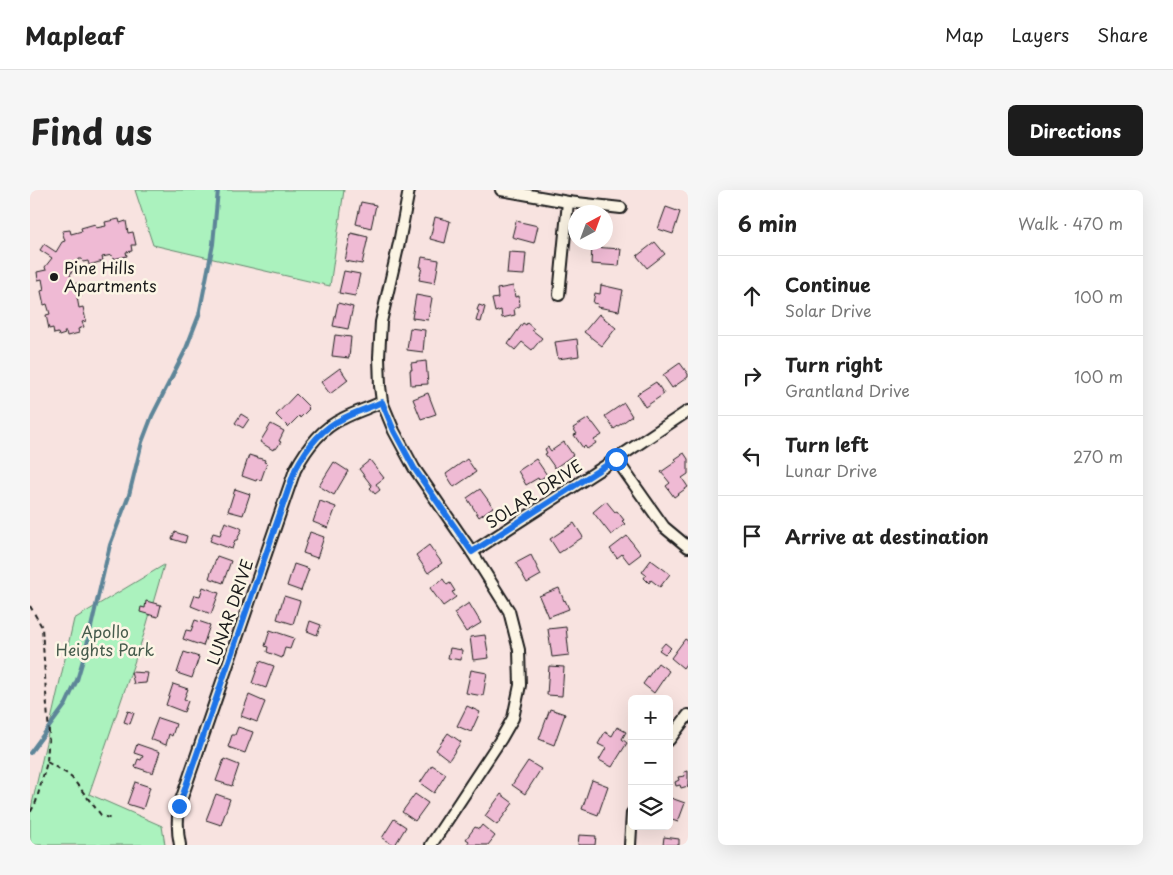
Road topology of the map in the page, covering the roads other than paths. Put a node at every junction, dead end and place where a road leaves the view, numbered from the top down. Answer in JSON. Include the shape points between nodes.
{"nodes":[{"id":1,"x":409,"y":190,"type":"edge"},
{"id":2,"x":501,"y":190,"type":"edge"},
{"id":3,"x":568,"y":202,"type":"junction"},
{"id":4,"x":621,"y":208,"type":"dead end"},
{"id":5,"x":559,"y":295,"type":"dead end"},
{"id":6,"x":382,"y":402,"type":"junction"},
{"id":7,"x":688,"y":410,"type":"edge"},
{"id":8,"x":616,"y":459,"type":"junction"},
{"id":9,"x":688,"y":548,"type":"edge"},
{"id":10,"x":472,"y":552,"type":"junction"},
{"id":11,"x":688,"y":715,"type":"edge"},
{"id":12,"x":673,"y":735,"type":"edge"},
{"id":13,"x":631,"y":830,"type":"edge"},
{"id":14,"x":180,"y":845,"type":"edge"},
{"id":15,"x":431,"y":845,"type":"edge"},
{"id":16,"x":630,"y":845,"type":"edge"}],
"edges":[{"from":1,"to":6,"type":"street","via":[[381,322]]},
{"from":2,"to":3,"type":"street"},
{"from":3,"to":4,"type":"street"},
{"from":3,"to":5,"type":"street"},
{"from":6,"to":10,"type":"street","via":[[414,468]]},
{"from":6,"to":14,"type":"street","name":"LUNAR DRIVE","via":[[341,419],[319,434],[295,470],[179,806],[177,832]]},
{"from":7,"to":8,"type":"street","name":"SOLAR DRIVE"},
{"from":8,"to":9,"type":"street","via":[[664,526]]},
{"from":8,"to":10,"type":"street","name":"SOLAR DRIVE"},
{"from":10,"to":15,"type":"street","via":[[509,611],[519,650],[520,685],[513,718]]},
{"from":11,"to":12,"type":"street"},
{"from":13,"to":16,"type":"street"}]}
